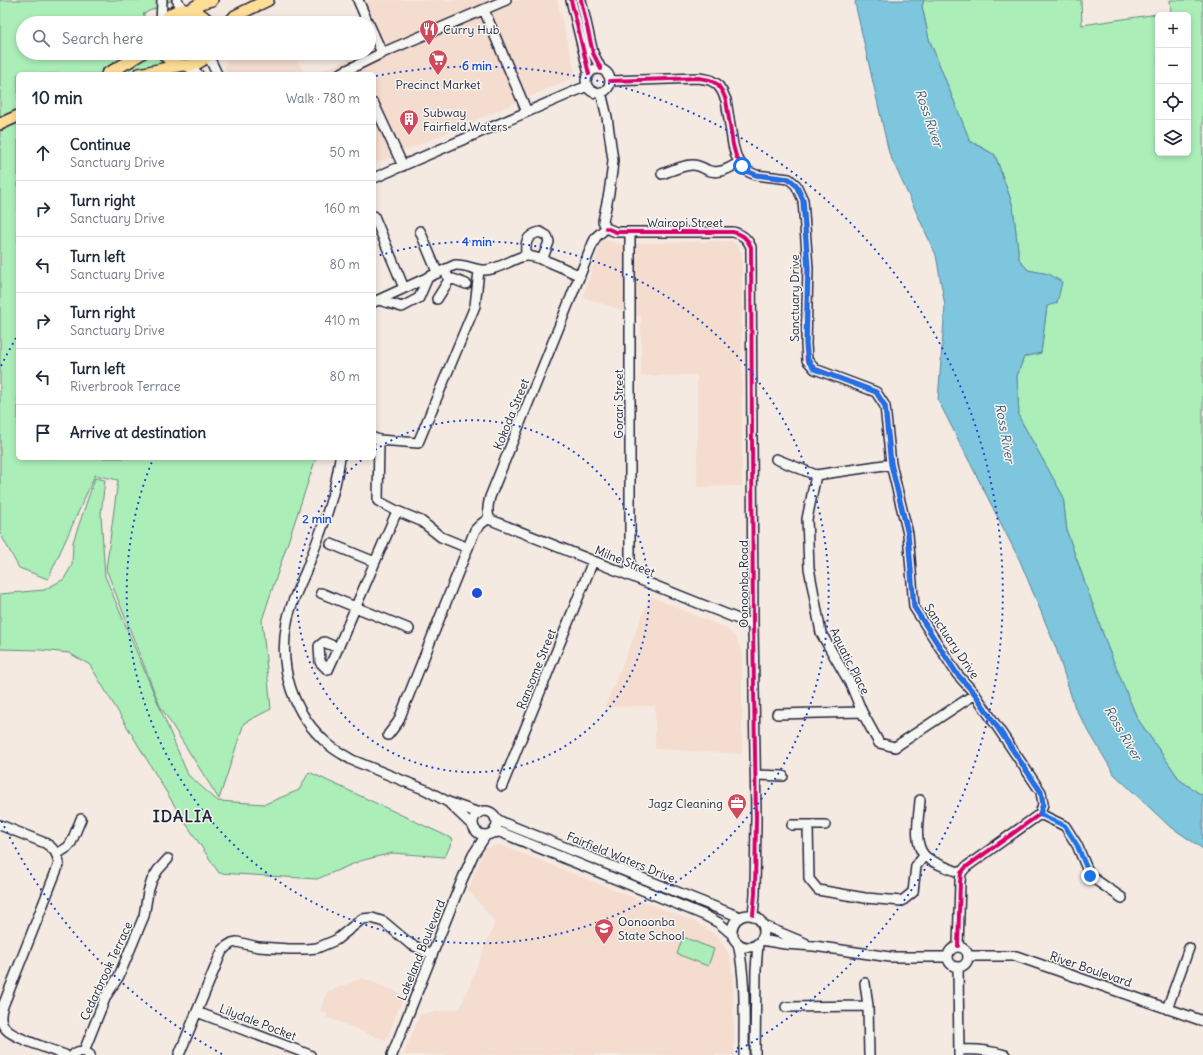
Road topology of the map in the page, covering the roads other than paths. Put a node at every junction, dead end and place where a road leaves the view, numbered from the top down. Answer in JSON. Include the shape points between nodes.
{"nodes":[{"id":1,"x":162,"y":0,"type":"edge"},
{"id":2,"x":176,"y":0,"type":"edge"},
{"id":3,"x":212,"y":0,"type":"edge"},
{"id":4,"x":268,"y":0,"type":"edge"},
{"id":5,"x":358,"y":0,"type":"edge"},
{"id":6,"x":506,"y":0,"type":"edge"},
{"id":7,"x":571,"y":0,"type":"edge"},
{"id":8,"x":581,"y":0,"type":"edge"},
{"id":9,"x":186,"y":10,"type":"junction"},
{"id":10,"x":484,"y":10,"type":"junction"},
{"id":11,"x":162,"y":16,"type":"edge"},
{"id":12,"x":169,"y":16,"type":"edge"},
{"id":13,"x":204,"y":16,"type":"edge"},
{"id":14,"x":235,"y":16,"type":"edge"},
{"id":15,"x":365,"y":16,"type":"edge"},
{"id":16,"x":376,"y":40,"type":"edge"},
{"id":17,"x":382,"y":53,"type":"junction"},
{"id":18,"x":376,"y":57,"type":"edge"},
{"id":19,"x":131,"y":60,"type":"edge"},
{"id":20,"x":170,"y":60,"type":"edge"},
{"id":21,"x":202,"y":60,"type":"edge"},
{"id":22,"x":211,"y":60,"type":"edge"},
{"id":23,"x":372,"y":60,"type":"edge"},
{"id":24,"x":184,"y":66,"type":"junction"},
{"id":25,"x":601,"y":69,"type":"junction"},
{"id":26,"x":358,"y":70,"type":"edge"},
{"id":27,"x":110,"y":72,"type":"edge"},
{"id":28,"x":150,"y":72,"type":"edge"},
{"id":29,"x":194,"y":72,"type":"edge"},
{"id":30,"x":216,"y":72,"type":"edge"},
{"id":31,"x":589,"y":74,"type":"junction"},
{"id":32,"x":610,"y":81,"type":"junction"},
{"id":33,"x":587,"y":86,"type":"junction"},
{"id":34,"x":601,"y":92,"type":"junction"},
{"id":35,"x":376,"y":108,"type":"edge"},
{"id":36,"x":527,"y":112,"type":"junction"},
{"id":37,"x":16,"y":117,"type":"edge"},
{"id":38,"x":0,"y":124,"type":"edge"},
{"id":39,"x":740,"y":162,"type":"junction"},
{"id":40,"x":403,"y":166,"type":"junction"},
{"id":41,"x":662,"y":174,"type":"dead end"},
{"id":42,"x":376,"y":177,"type":"edge"},
{"id":43,"x":376,"y":224,"type":"edge"},
{"id":44,"x":606,"y":228,"type":"junction"},
{"id":45,"x":420,"y":231,"type":"dead end"},
{"id":46,"x":630,"y":232,"type":"junction"},
{"id":47,"x":752,"y":253,"type":"joint"},
{"id":48,"x":526,"y":256,"type":"junction"},
{"id":49,"x":542,"y":260,"type":"junction"},
{"id":50,"x":441,"y":271,"type":"junction"},
{"id":51,"x":479,"y":271,"type":"junction"},
{"id":52,"x":580,"y":276,"type":"junction"},
{"id":53,"x":428,"y":277,"type":"junction"},
{"id":54,"x":449,"y":280,"type":"junction"},
{"id":55,"x":466,"y":284,"type":"dead end"},
{"id":56,"x":404,"y":288,"type":"junction"},
{"id":57,"x":437,"y":299,"type":"dead end"},
{"id":58,"x":376,"y":301,"type":"edge"},
{"id":59,"x":376,"y":439,"type":"edge"},
{"id":60,"x":776,"y":459,"type":"dead end"},
{"id":61,"x":340,"y":460,"type":"edge"},
{"id":62,"x":891,"y":464,"type":"junction"},
{"id":63,"x":816,"y":474,"type":"junction"},
{"id":64,"x":397,"y":511,"type":"junction"},
{"id":65,"x":489,"y":518,"type":"junction"},
{"id":66,"x":331,"y":544,"type":"dead end"},
{"id":67,"x":468,"y":548,"type":"junction"},
{"id":68,"x":593,"y":561,"type":"junction"},
{"id":69,"x":375,"y":562,"type":"junction"},
{"id":70,"x":630,"y":576,"type":"junction"},
{"id":71,"x":321,"y":593,"type":"dead end"},
{"id":72,"x":355,"y":607,"type":"junction"},
{"id":73,"x":753,"y":625,"type":"junction"},
{"id":74,"x":409,"y":629,"type":"dead end"},
{"id":75,"x":338,"y":648,"type":"dead end"},
{"id":76,"x":975,"y":694,"type":"junction"},
{"id":77,"x":862,"y":712,"type":"junction"},
{"id":78,"x":777,"y":714,"type":"dead end"},
{"id":79,"x":388,"y":735,"type":"dead end"},
{"id":80,"x":756,"y":775,"type":"junction"},
{"id":81,"x":783,"y":776,"type":"dead end"},
{"id":82,"x":502,"y":786,"type":"dead end"},
{"id":83,"x":920,"y":800,"type":"dead end"},
{"id":84,"x":448,"y":802,"type":"junction"},
{"id":85,"x":479,"y":813,"type":"junction"},
{"id":86,"x":1040,"y":814,"type":"junction"},
{"id":87,"x":495,"y":818,"type":"junction"},
{"id":88,"x":81,"y":819,"type":"dead end"},
{"id":89,"x":0,"y":825,"type":"edge"},
{"id":90,"x":792,"y":825,"type":"dead end"},
{"id":91,"x":808,"y":825,"type":"junction"},
{"id":92,"x":825,"y":825,"type":"dead end"},
{"id":93,"x":475,"y":828,"type":"junction"},
{"id":94,"x":489,"y":834,"type":"junction"},
{"id":95,"x":57,"y":854,"type":"junction"},
{"id":96,"x":473,"y":855,"type":"junction"},
{"id":97,"x":924,"y":856,"type":"junction"},
{"id":98,"x":168,"y":858,"type":"dead end"},
{"id":99,"x":961,"y":873,"type":"junction"},
{"id":100,"x":1122,"y":898,"type":"dead end"},
{"id":101,"x":753,"y":915,"type":"junction"},
{"id":102,"x":740,"y":917,"type":"junction"},
{"id":103,"x":764,"y":926,"type":"junction"},
{"id":104,"x":733,"y":935,"type":"junction"},
{"id":105,"x":760,"y":942,"type":"junction"},
{"id":106,"x":738,"y":943,"type":"junction"},
{"id":107,"x":814,"y":946,"type":"junction"},
{"id":108,"x":958,"y":946,"type":"junction"},
{"id":109,"x":1189,"y":948,"type":"dead end"},
{"id":110,"x":432,"y":954,"type":"junction"},
{"id":111,"x":968,"y":956,"type":"junction"},
{"id":112,"x":948,"y":957,"type":"junction"},
{"id":113,"x":958,"y":967,"type":"junction"},
{"id":114,"x":865,"y":983,"type":"dead end"},
{"id":115,"x":868,"y":1006,"type":"junction"},
{"id":116,"x":786,"y":1007,"type":"dead end"},
{"id":117,"x":1167,"y":1009,"type":"junction"},
{"id":118,"x":197,"y":1012,"type":"junction"},
{"id":119,"x":1203,"y":1021,"type":"edge"},
{"id":120,"x":1,"y":1024,"type":"edge"},
{"id":121,"x":959,"y":1052,"type":"edge"},
{"id":122,"x":87,"y":1053,"type":"edge"},
{"id":123,"x":65,"y":1055,"type":"edge"},
{"id":124,"x":73,"y":1055,"type":"edge"},
{"id":125,"x":179,"y":1055,"type":"edge"},
{"id":126,"x":310,"y":1055,"type":"edge"},
{"id":127,"x":392,"y":1055,"type":"edge"},
{"id":128,"x":744,"y":1055,"type":"edge"},
{"id":129,"x":755,"y":1055,"type":"edge"},
{"id":130,"x":868,"y":1055,"type":"edge"},
{"id":131,"x":1005,"y":1055,"type":"edge"}],
"edges":[{"from":1,"to":11,"type":"street"},
{"from":2,"to":9,"type":"street"},
{"from":3,"to":9,"type":"main road"},
{"from":4,"to":14,"type":"main road"},
{"from":5,"to":15,"type":"street"},
{"from":6,"to":10,"type":"street"},
{"from":7,"to":31,"type":"street","via":[[570,5],[574,11]]},
{"from":8,"to":25,"type":"street","via":[[593,53]]},
{"from":9,"to":12,"type":"main road"},
{"from":9,"to":13,"type":"main road"},
{"from":10,"to":17,"type":"street"},
{"from":10,"to":36,"type":"street"},
{"from":16,"to":17,"type":"street"},
{"from":17,"to":18,"type":"street"},
{"from":19,"to":27,"type":"main road"},
{"from":20,"to":24,"type":"main road"},
{"from":21,"to":24,"type":"main road"},
{"from":22,"to":30,"type":"street"},
{"from":23,"to":26,"type":"street"},
{"from":24,"to":28,"type":"main road"},
{"from":24,"to":29,"type":"street"},
{"from":25,"to":31,"type":"street"},
{"from":25,"to":32,"type":"street"},
{"from":31,"to":33,"type":"street","via":[[586,79]]},
{"from":32,"to":34,"type":"street","via":[[607,88]]},
{"from":32,"to":39,"type":"street","name":"Sanctuary Drive","via":[[699,78],[717,84],[726,100],[733,145]]},
{"from":33,"to":34,"type":"street","via":[[593,91]]},
{"from":33,"to":36,"type":"street"},
{"from":34,"to":44,"type":"street","via":[[613,160],[603,221]]},
{"from":35,"to":40,"type":"street"},
{"from":36,"to":40,"type":"street"},
{"from":37,"to":38,"type":"main road"},
{"from":39,"to":41,"type":"street","via":[[718,172],[692,165]]},
{"from":39,"to":62,"type":"street","name":"Sanctuary Drive","via":[[749,172],[756,175],[789,179],[796,185],[803,200],[808,268],[808,360],[814,369],[876,392],[885,406]]},
{"from":40,"to":42,"type":"street"},
{"from":43,"to":56,"type":"street"},
{"from":44,"to":46,"type":"street","name":"Wairopi Street","via":[[616,232]]},
{"from":44,"to":52,"type":"street","name":"Kokoda Street","via":[[596,237]]},
{"from":45,"to":50,"type":"street"},
{"from":46,"to":47,"type":"street","name":"Wairopi Street","via":[[733,232],[744,236]]},
{"from":46,"to":70,"type":"street","name":"Gorari Street"},
{"from":47,"to":73,"type":"street","name":"Oonoonba Road"},
{"from":48,"to":49,"type":"street"},
{"from":48,"to":49,"type":"street","via":[[528,238],[540,232],[549,242]]},
{"from":48,"to":51,"type":"street","via":[[491,270]]},
{"from":49,"to":52,"type":"street"},
{"from":50,"to":51,"type":"street","via":[[456,265]]},
{"from":50,"to":53,"type":"street"},
{"from":50,"to":54,"type":"street"},
{"from":51,"to":59,"type":"street","via":[[475,306],[418,443]]},
{"from":52,"to":65,"type":"street","name":"Kokoda Street","via":[[490,497],[487,506]]},
{"from":53,"to":56,"type":"street"},
{"from":53,"to":58,"type":"street","via":[[420,298],[408,304],[402,306]]},
{"from":54,"to":55,"type":"street"},
{"from":54,"to":57,"type":"street"},
{"from":56,"to":58,"type":"street"},
{"from":59,"to":64,"type":"street","via":[[378,501]]},
{"from":60,"to":63,"type":"street"},
{"from":61,"to":84,"type":"street","via":[[333,496],[287,621],[284,653],[290,687],[304,717],[329,745],[352,760],[426,790]]},
{"from":62,"to":63,"type":"street"},
{"from":62,"to":76,"type":"street","name":"Sanctuary Drive","via":[[908,534],[914,607],[957,674]]},
{"from":63,"to":77,"type":"street","name":"Aquatic Place","via":[[807,519],[809,568],[821,633],[851,685]]},
{"from":64,"to":67,"type":"street","via":[[422,521],[442,537]]},
{"from":64,"to":69,"type":"street"},
{"from":65,"to":67,"type":"street","via":[[477,527]]},
{"from":65,"to":68,"type":"street","name":"Milne Street"},
{"from":66,"to":69,"type":"street"},
{"from":67,"to":79,"type":"street","via":[[398,722]]},
{"from":68,"to":70,"type":"street","name":"Milne Street"},
{"from":68,"to":82,"type":"street","name":"Ransome Street"},
{"from":69,"to":72,"type":"street"},
{"from":70,"to":73,"type":"street","name":"Milne Street"},
{"from":71,"to":72,"type":"street"},
{"from":72,"to":74,"type":"street"},
{"from":72,"to":75,"type":"street"},
{"from":73,"to":80,"type":"street","name":"Oonoonba Road"},
{"from":76,"to":77,"type":"street","name":"Aquatic Place","via":[[894,747],[879,744]]},
{"from":76,"to":86,"type":"street","name":"Sanctuary Drive","via":[[1041,792],[1043,804]]},
{"from":77,"to":78,"type":"street"},
{"from":80,"to":81,"type":"street"},
{"from":80,"to":101,"type":"street","name":"Oonoonba Road"},
{"from":83,"to":97,"type":"street","via":[[917,842]]},
{"from":84,"to":85,"type":"street"},
{"from":84,"to":93,"type":"street"},
{"from":85,"to":87,"type":"street","via":[[490,813]]},
{"from":85,"to":93,"type":"street","via":[[474,818]]},
{"from":86,"to":99,"type":"street"},
{"from":86,"to":100,"type":"street","via":[[1065,826],[1077,845],[1090,876]]},
{"from":87,"to":94,"type":"street","via":[[497,824]]},
{"from":87,"to":102,"type":"street","name":"Fairfield Waters Drive"},
{"from":88,"to":95,"type":"street","via":[[71,843]]},
{"from":89,"to":95,"type":"street","via":[[45,843]]},
{"from":90,"to":91,"type":"street"},
{"from":91,"to":92,"type":"street"},
{"from":91,"to":97,"type":"street","via":[[809,879],[818,890],[902,901],[913,892],[916,866]]},
{"from":93,"to":94,"type":"street","via":[[479,833]]},
{"from":93,"to":96,"type":"street","name":"Lakeland Boulevard"},
{"from":94,"to":96,"type":"street","name":"Lakeland Boulevard"},
{"from":94,"to":104,"type":"street","name":"Fairfield Waters Drive","via":[[500,832],[704,915]]},
{"from":95,"to":120,"type":"street","via":[[58,870],[3,1006]]},
{"from":96,"to":110,"type":"street","name":"Lakeland Boulevard"},
{"from":97,"to":99,"type":"street"},
{"from":98,"to":122,"type":"street","name":"Cedarbrook Terrace","via":[[152,880],[144,916],[119,976],[106,996]]},
{"from":99,"to":108,"type":"street"},
{"from":101,"to":102,"type":"street"},
{"from":101,"to":103,"type":"street","via":[[758,917]]},
{"from":102,"to":104,"type":"street","via":[[733,925]]},
{"from":103,"to":105,"type":"street"},
{"from":103,"to":107,"type":"street"},
{"from":104,"to":106,"type":"street"},
{"from":105,"to":106,"type":"street","via":[[748,947]]},
{"from":105,"to":107,"type":"street"},
{"from":105,"to":129,"type":"street","via":[[756,970]]},
{"from":106,"to":128,"type":"street","via":[[744,977]]},
{"from":107,"to":112,"type":"street","via":[[890,957]]},
{"from":108,"to":111,"type":"street","via":[[964,948]]},
{"from":108,"to":112,"type":"street","via":[[950,951]]},
{"from":109,"to":117,"type":"street"},
{"from":110,"to":118,"type":"street","via":[[404,940],[384,922],[372,918],[362,920],[336,940],[317,948],[289,949],[232,943],[222,951]]},
{"from":110,"to":127,"type":"street","name":"Lakeland Boulevard"},
{"from":111,"to":113,"type":"street","via":[[966,962]]},
{"from":111,"to":117,"type":"street","name":"River Boulevard","via":[[1016,956]]},
{"from":112,"to":113,"type":"street","via":[[950,963]]},
{"from":113,"to":121,"type":"street"},
{"from":114,"to":115,"type":"street"},
{"from":115,"to":116,"type":"street"},
{"from":115,"to":130,"type":"street"},
{"from":117,"to":119,"type":"street","name":"River Boulevard"},
{"from":118,"to":125,"type":"street"},
{"from":118,"to":126,"type":"street","name":"Lilydale Pocket"},
{"from":120,"to":123,"type":"street","via":[[16,1037]]},
{"from":121,"to":131,"type":"street","via":[[968,1049],[993,1051]]},
{"from":122,"to":124,"type":"street","via":[[78,1051]]}]}
